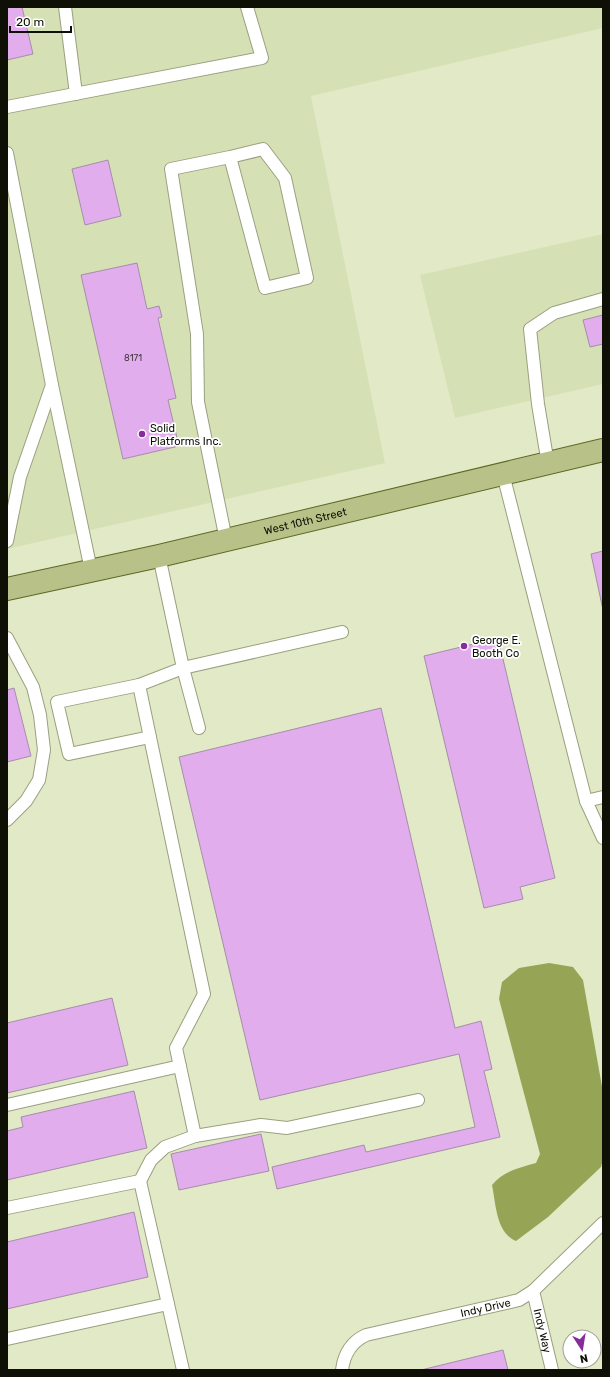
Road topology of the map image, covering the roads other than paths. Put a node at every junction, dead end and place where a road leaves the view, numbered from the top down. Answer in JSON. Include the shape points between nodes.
{"nodes":[{"id":1,"x":65,"y":7,"type":"edge"},
{"id":2,"x":247,"y":7,"type":"edge"},
{"id":3,"x":76,"y":94,"type":"junction"},
{"id":4,"x":7,"y":107,"type":"edge"},
{"id":5,"x":7,"y":153,"type":"edge"},
{"id":6,"x":230,"y":158,"type":"junction"},
{"id":7,"x":9,"y":173,"type":"edge"},
{"id":8,"x":603,"y":299,"type":"edge"},
{"id":9,"x":52,"y":385,"type":"junction"},
{"id":10,"x":603,"y":450,"type":"edge"},
{"id":11,"x":548,"y":464,"type":"junction"},
{"id":12,"x":503,"y":474,"type":"junction"},
{"id":13,"x":7,"y":540,"type":"edge"},
{"id":14,"x":226,"y":540,"type":"junction"},
{"id":15,"x":159,"y":556,"type":"junction"},
{"id":16,"x":91,"y":570,"type":"junction"},
{"id":17,"x":7,"y":589,"type":"edge"},
{"id":18,"x":342,"y":632,"type":"dead end"},
{"id":19,"x":7,"y":638,"type":"edge"},
{"id":20,"x":183,"y":668,"type":"junction"},
{"id":21,"x":138,"y":685,"type":"junction"},
{"id":22,"x":199,"y":728,"type":"dead end"},
{"id":23,"x":150,"y":737,"type":"junction"},
{"id":24,"x":603,"y":797,"type":"edge"},
{"id":25,"x":586,"y":801,"type":"junction"},
{"id":26,"x":7,"y":820,"type":"edge"},
{"id":27,"x":603,"y":838,"type":"edge"},
{"id":28,"x":180,"y":1066,"type":"junction"},
{"id":29,"x":418,"y":1100,"type":"dead end"},
{"id":30,"x":7,"y":1105,"type":"edge"},
{"id":31,"x":195,"y":1136,"type":"junction"},
{"id":32,"x":140,"y":1181,"type":"junction"},
{"id":33,"x":7,"y":1208,"type":"edge"},
{"id":34,"x":603,"y":1223,"type":"edge"},
{"id":35,"x":533,"y":1291,"type":"junction"},
{"id":36,"x":168,"y":1304,"type":"junction"},
{"id":37,"x":7,"y":1339,"type":"edge"},
{"id":38,"x":183,"y":1370,"type":"edge"},
{"id":39,"x":342,"y":1370,"type":"edge"},
{"id":40,"x":552,"y":1370,"type":"edge"}],
"edges":[{"from":1,"to":3,"type":"lane"},
{"from":2,"to":3,"type":"lane","via":[[262,58]]},
{"from":3,"to":4,"type":"lane"},
{"from":5,"to":7,"type":"lane"},
{"from":6,"to":6,"type":"lane","via":[[263,149],[285,178],[307,278],[265,288]]},
{"from":6,"to":14,"type":"lane","via":[[171,169],[197,334],[198,402]]},
{"from":7,"to":9,"type":"lane"},
{"from":8,"to":11,"type":"lane","via":[[554,313],[530,329]]},
{"from":9,"to":13,"type":"lane","via":[[20,477]]},
{"from":9,"to":16,"type":"lane"},
{"from":10,"to":11,"type":"main road","name":"West 10th Street"},
{"from":11,"to":12,"type":"main road","name":"West 10th Street"},
{"from":12,"to":14,"type":"main road","name":"West 10th Street"},
{"from":12,"to":25,"type":"lane"},
{"from":14,"to":15,"type":"main road","name":"West 10th Street"},
{"from":15,"to":16,"type":"main road","name":"West 10th Street"},
{"from":15,"to":20,"type":"lane"},
{"from":16,"to":17,"type":"main road","name":"West 10th Street"},
{"from":18,"to":20,"type":"lane"},
{"from":19,"to":26,"type":"lane","via":[[33,687],[40,715],[44,750],[38,780],[26,801]]},
{"from":20,"to":21,"type":"lane"},
{"from":20,"to":22,"type":"lane"},
{"from":21,"to":23,"type":"lane"},
{"from":21,"to":23,"type":"lane","via":[[58,702],[69,754]]},
{"from":23,"to":28,"type":"lane","via":[[204,994],[176,1048]]},
{"from":24,"to":25,"type":"lane"},
{"from":25,"to":27,"type":"lane"},
{"from":28,"to":30,"type":"lane"},
{"from":28,"to":31,"type":"lane"},
{"from":29,"to":31,"type":"lane","via":[[287,1128],[261,1125]]},
{"from":31,"to":32,"type":"lane","via":[[166,1147],[151,1160]]},
{"from":32,"to":33,"type":"lane"},
{"from":32,"to":36,"type":"lane"},
{"from":34,"to":35,"type":"lane","name":"Indy Drive"},
{"from":35,"to":39,"type":"lane","name":"Indy Drive","via":[[519,1300],[360,1337],[346,1353]]},
{"from":35,"to":40,"type":"lane","name":"Indy Way"},
{"from":36,"to":37,"type":"lane"},
{"from":36,"to":38,"type":"lane"}]}
